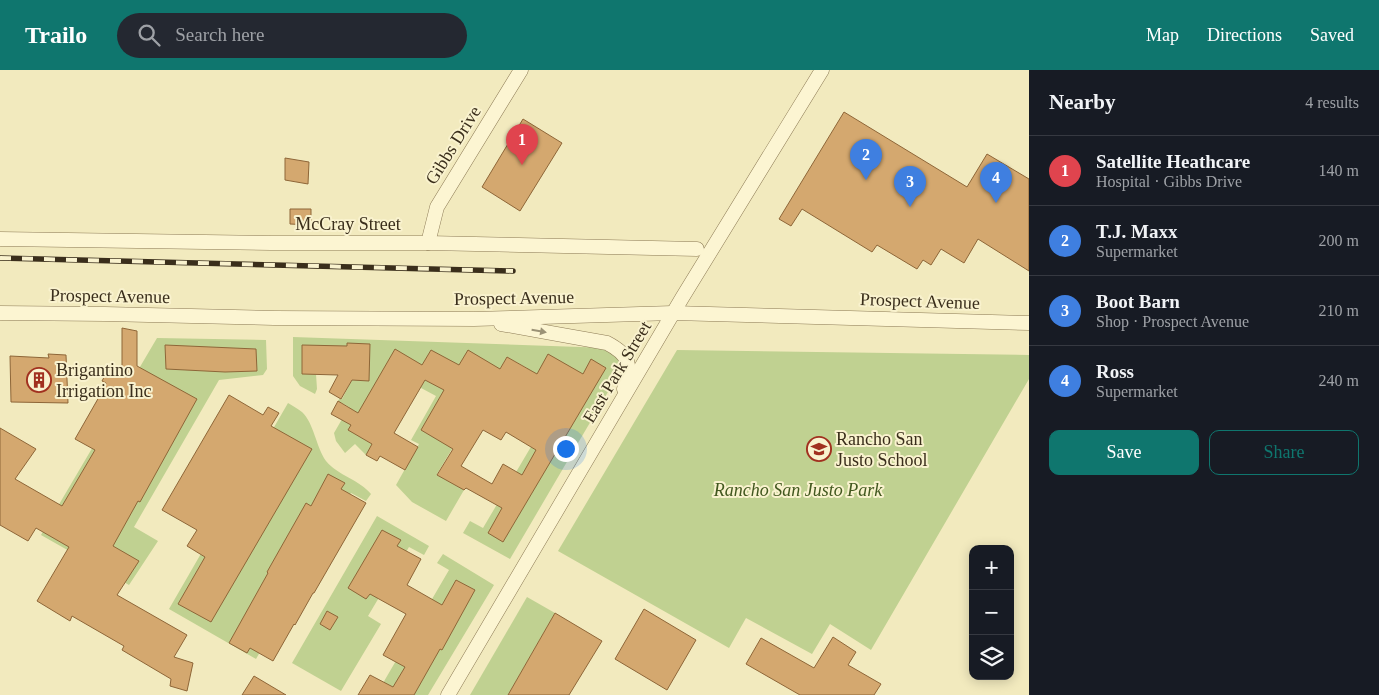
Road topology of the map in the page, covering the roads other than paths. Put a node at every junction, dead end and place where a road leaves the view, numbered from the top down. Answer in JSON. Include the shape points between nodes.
{"nodes":[{"id":1,"x":521,"y":70,"type":"edge"},
{"id":2,"x":822,"y":70,"type":"edge"},
{"id":3,"x":0,"y":239,"type":"edge"},
{"id":4,"x":428,"y":243,"type":"junction"},
{"id":5,"x":696,"y":249,"type":"dead end"},
{"id":6,"x":0,"y":313,"type":"edge"},
{"id":7,"x":673,"y":313,"type":"junction"},
{"id":8,"x":474,"y":319,"type":"junction"},
{"id":9,"x":1029,"y":323,"type":"edge"},
{"id":10,"x":619,"y":405,"type":"junction"},
{"id":11,"x":448,"y":695,"type":"edge"}],
"edges":[{"from":1,"to":4,"type":"street","name":"Gibbs Drive","via":[[437,207]]},
{"from":2,"to":7,"type":"street","name":"East Park Street"},
{"from":3,"to":4,"type":"street","name":"McCray Street"},
{"from":4,"to":5,"type":"street","name":"McCray Street"},
{"from":6,"to":8,"type":"street","name":"Prospect Avenue"},
{"from":7,"to":8,"type":"street","name":"Prospect Avenue"},
{"from":7,"to":9,"type":"street","name":"Prospect Avenue"},
{"from":7,"to":10,"type":"street","name":"East Park Street"},
{"from":8,"to":10,"type":"street","one_way":true,"via":[[607,343],[619,349],[628,368]]},
{"from":10,"to":11,"type":"street","name":"East Park Street"}]}
